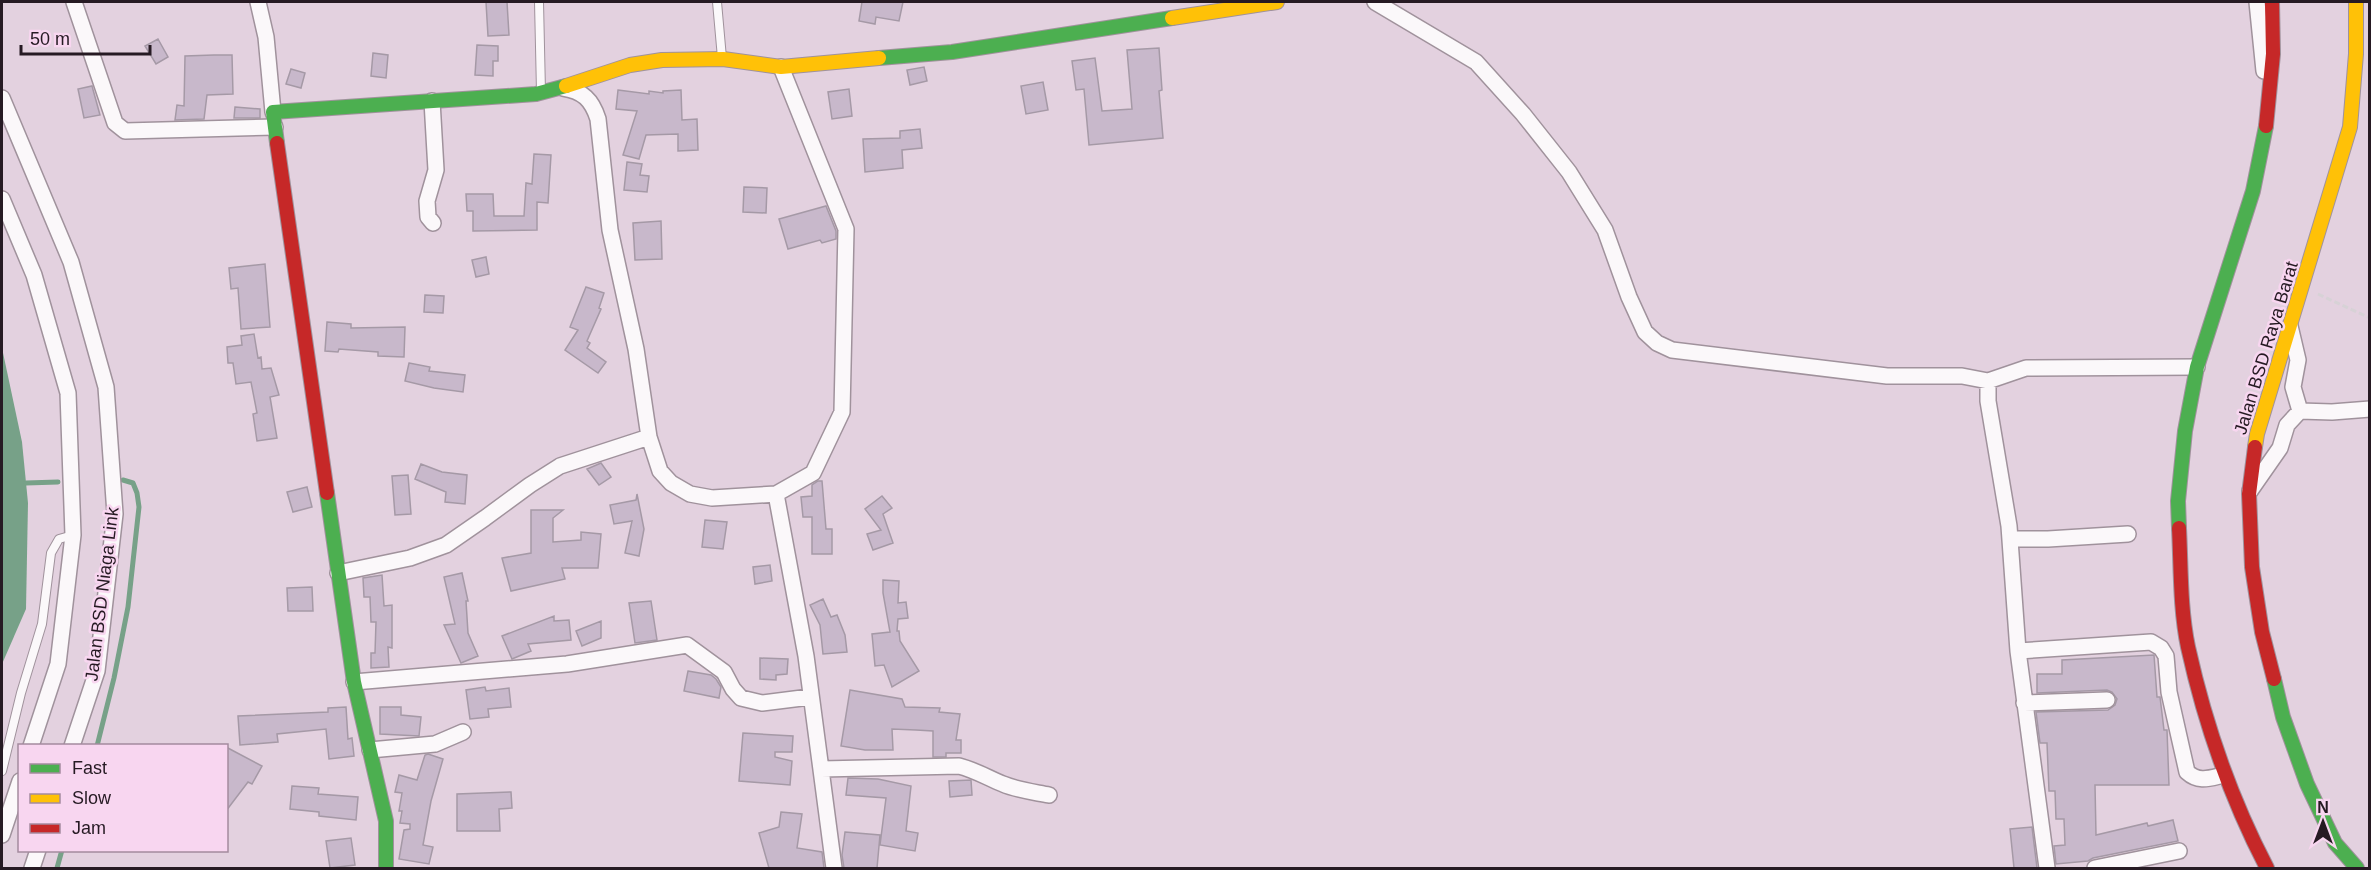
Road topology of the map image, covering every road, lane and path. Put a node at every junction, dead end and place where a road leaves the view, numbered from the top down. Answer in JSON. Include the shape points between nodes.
{"nodes":[{"id":1,"x":74,"y":2,"type":"edge"},
{"id":2,"x":258,"y":2,"type":"edge"},
{"id":3,"x":539,"y":2,"type":"edge"},
{"id":4,"x":717,"y":2,"type":"edge"},
{"id":5,"x":1277,"y":2,"type":"edge"},
{"id":6,"x":1375,"y":2,"type":"edge"},
{"id":7,"x":2257,"y":2,"type":"edge"},
{"id":8,"x":2272,"y":2,"type":"edge"},
{"id":9,"x":2356,"y":2,"type":"edge"},
{"id":10,"x":1197,"y":7,"type":"edge"},
{"id":11,"x":723,"y":59,"type":"junction"},
{"id":12,"x":781,"y":67,"type":"junction"},
{"id":13,"x":560,"y":88,"type":"junction"},
{"id":14,"x":541,"y":94,"type":"junction"},
{"id":15,"x":2,"y":98,"type":"edge"},
{"id":16,"x":432,"y":101,"type":"junction"},
{"id":17,"x":2268,"y":116,"type":"junction"},
{"id":18,"x":274,"y":120,"type":"junction"},
{"id":19,"x":2,"y":199,"type":"edge"},
{"id":20,"x":433,"y":223,"type":"dead end"},
{"id":21,"x":2303,"y":287,"type":"junction"},
{"id":22,"x":2370,"y":318,"type":"edge"},
{"id":23,"x":2290,"y":326,"type":"junction"},
{"id":24,"x":2196,"y":367,"type":"junction"},
{"id":25,"x":1988,"y":381,"type":"junction"},
{"id":26,"x":2370,"y":409,"type":"edge"},
{"id":27,"x":2300,"y":411,"type":"junction"},
{"id":28,"x":649,"y":437,"type":"junction"},
{"id":29,"x":776,"y":494,"type":"junction"},
{"id":30,"x":2249,"y":494,"type":"junction"},
{"id":31,"x":2128,"y":534,"type":"dead end"},
{"id":32,"x":73,"y":535,"type":"junction"},
{"id":33,"x":2010,"y":539,"type":"junction"},
{"id":34,"x":338,"y":573,"type":"junction"},
{"id":35,"x":2018,"y":651,"type":"junction"},
{"id":36,"x":354,"y":682,"type":"junction"},
{"id":37,"x":810,"y":697,"type":"junction"},
{"id":38,"x":2107,"y":700,"type":"dead end"},
{"id":39,"x":2024,"y":703,"type":"junction"},
{"id":40,"x":463,"y":732,"type":"dead end"},
{"id":41,"x":32,"y":744,"type":"edge"},
{"id":42,"x":73,"y":744,"type":"edge"},
{"id":43,"x":370,"y":750,"type":"junction"},
{"id":44,"x":821,"y":769,"type":"junction"},
{"id":45,"x":2,"y":771,"type":"edge"},
{"id":46,"x":2224,"y":775,"type":"junction"},
{"id":47,"x":18,"y":787,"type":"edge"},
{"id":48,"x":1049,"y":795,"type":"dead end"},
{"id":49,"x":2,"y":835,"type":"edge"},
{"id":50,"x":2179,"y":851,"type":"dead end"},
{"id":51,"x":37,"y":852,"type":"edge"},
{"id":52,"x":32,"y":868,"type":"edge"},
{"id":53,"x":386,"y":868,"type":"edge"},
{"id":54,"x":834,"y":868,"type":"edge"},
{"id":55,"x":2047,"y":868,"type":"edge"},
{"id":56,"x":2095,"y":868,"type":"edge"},
{"id":57,"x":2267,"y":868,"type":"edge"},
{"id":58,"x":2357,"y":868,"type":"edge"}],
"edges":[{"from":1,"to":18,"type":"street","via":[[115,123],[125,131]]},
{"from":2,"to":18,"type":"street","via":[[266,37]]},
{"from":3,"to":14,"type":"lane"},
{"from":4,"to":11,"type":"lane"},
{"from":5,"to":10,"type":"main road"},
{"from":6,"to":25,"type":"street","via":[[1476,62],[1523,114],[1569,172],[1605,230],[1645,332],[1657,343],[1672,350],[1852,373],[1962,376]]},
{"from":7,"to":17,"type":"street"},
{"from":8,"to":17,"type":"main road"},
{"from":9,"to":21,"type":"main road","name":"Jalan BSD Raya Barat","via":[[2350,127]]},
{"from":10,"to":12,"type":"main road","via":[[952,52]]},
{"from":11,"to":12,"type":"main road"},
{"from":11,"to":13,"type":"main road","via":[[630,65]]},
{"from":12,"to":29,"type":"street","via":[[846,230],[842,412],[813,473]]},
{"from":13,"to":14,"type":"main road"},
{"from":13,"to":28,"type":"street","via":[[584,94],[598,119],[610,230],[636,350]]},
{"from":14,"to":16,"type":"main road"},
{"from":15,"to":42,"type":"street","name":"Jalan BSD Niaga Link","via":[[71,262],[106,387],[115,514],[97,671]]},
{"from":16,"to":18,"type":"main road"},
{"from":16,"to":20,"type":"street","via":[[436,170],[428,217]]},
{"from":17,"to":24,"type":"main road","via":[[2253,191]]},
{"from":18,"to":34,"type":"main road"},
{"from":19,"to":32,"type":"street","name":"Jalan BSD Niaga Link","via":[[34,275],[68,393]]},
{"from":21,"to":22,"type":"path"},
{"from":21,"to":23,"type":"main road","name":"Jalan BSD Raya Barat"},
{"from":23,"to":27,"type":"street","via":[[2298,360],[2293,387]]},
{"from":23,"to":30,"type":"main road","name":"Jalan BSD Raya Barat","via":[[2257,434]]},
{"from":24,"to":25,"type":"street","via":[[2026,368]]},
{"from":24,"to":46,"type":"main road","via":[[2178,501],[2181,575],[2188,646]]},
{"from":25,"to":33,"type":"street"},
{"from":26,"to":27,"type":"street"},
{"from":27,"to":30,"type":"street","via":[[2287,425],[2280,448]]},
{"from":28,"to":29,"type":"street","via":[[660,471],[690,494],[712,498]]},
{"from":28,"to":34,"type":"street","via":[[560,466],[446,545],[410,558]]},
{"from":29,"to":37,"type":"street"},
{"from":30,"to":58,"type":"main road","name":"Jalan BSD Raya Barat","via":[[2252,567],[2262,632],[2283,717],[2307,784],[2335,843]]},
{"from":31,"to":33,"type":"street"},
{"from":32,"to":41,"type":"street","name":"Jalan BSD Niaga Link","via":[[58,664]]},
{"from":32,"to":45,"type":"lane","via":[[59,539],[51,553],[42,624]]},
{"from":33,"to":35,"type":"street"},
{"from":34,"to":36,"type":"main road"},
{"from":35,"to":39,"type":"street"},
{"from":35,"to":46,"type":"street","via":[[2151,642],[2161,648],[2166,656],[2169,692],[2187,772],[2200,780]]},
{"from":36,"to":37,"type":"street","via":[[567,664],[687,645],[724,672],[741,698],[762,703]]},
{"from":36,"to":43,"type":"main road"},
{"from":37,"to":44,"type":"street"},
{"from":38,"to":39,"type":"street"},
{"from":39,"to":55,"type":"street"},
{"from":40,"to":43,"type":"street","via":[[435,744]]},
{"from":43,"to":53,"type":"main road","via":[[386,821]]},
{"from":44,"to":48,"type":"street","via":[[959,766],[1021,790]]},
{"from":44,"to":54,"type":"street"},
{"from":46,"to":57,"type":"main road"},
{"from":47,"to":49,"type":"street"},
{"from":50,"to":56,"type":"street"},
{"from":51,"to":52,"type":"street"}]}
